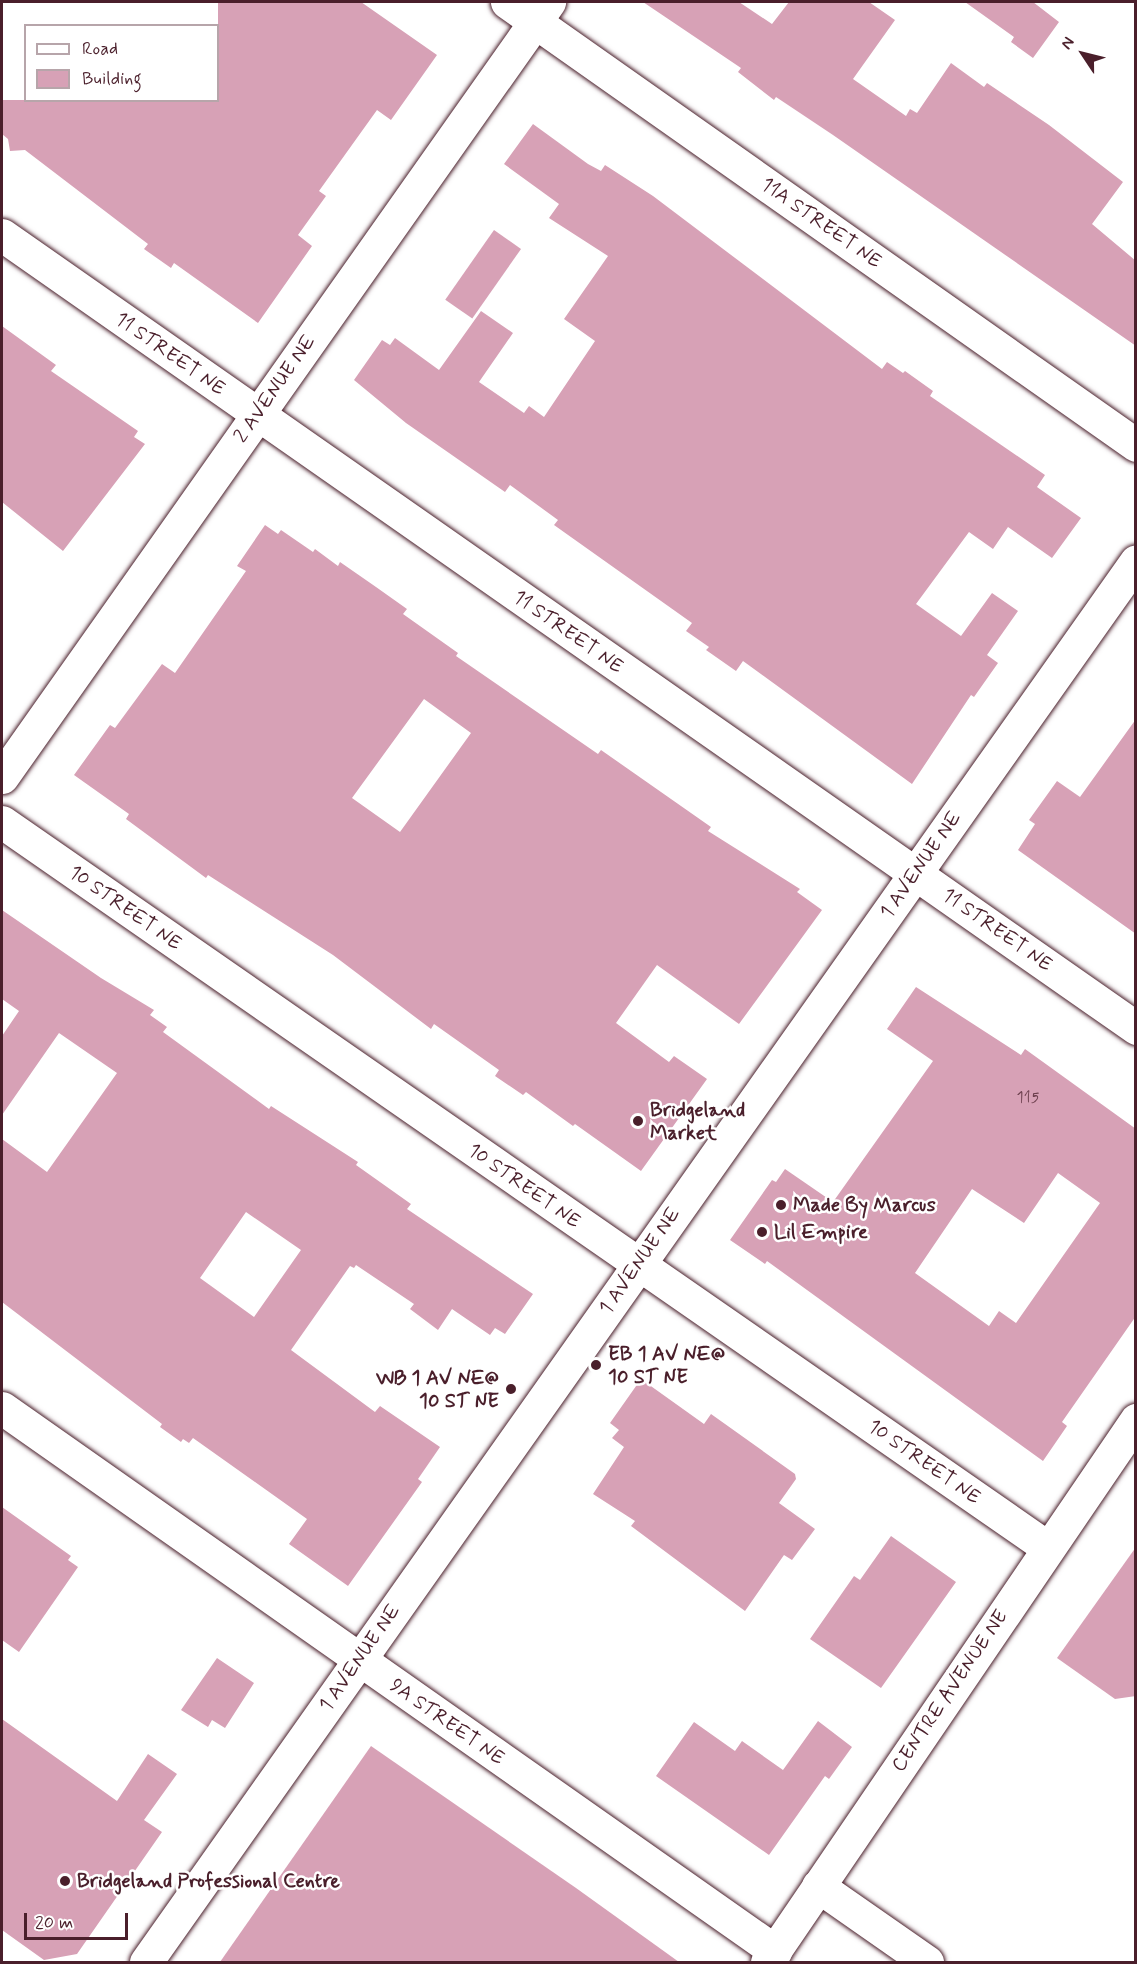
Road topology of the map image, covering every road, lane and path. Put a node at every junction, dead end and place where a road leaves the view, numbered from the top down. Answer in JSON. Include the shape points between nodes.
{"nodes":[{"id":1,"x":507,"y":2,"type":"edge"},
{"id":2,"x":542,"y":11,"type":"edge"},
{"id":3,"x":2,"y":235,"type":"edge"},
{"id":4,"x":256,"y":414,"type":"junction"},
{"id":5,"x":1136,"y":445,"type":"edge"},
{"id":6,"x":1136,"y":561,"type":"edge"},
{"id":7,"x":2,"y":777,"type":"edge"},
{"id":8,"x":2,"y":822,"type":"edge"},
{"id":9,"x":915,"y":873,"type":"junction"},
{"id":10,"x":1136,"y":1028,"type":"edge"},
{"id":11,"x":637,"y":1265,"type":"junction"},
{"id":12,"x":2,"y":1408,"type":"edge"},
{"id":13,"x":1136,"y":1420,"type":"edge"},
{"id":14,"x":1048,"y":1548,"type":"junction"},
{"id":15,"x":359,"y":1660,"type":"junction"},
{"id":16,"x":818,"y":1886,"type":"junction"},
{"id":17,"x":771,"y":1957,"type":"edge"},
{"id":18,"x":146,"y":1962,"type":"edge"},
{"id":19,"x":927,"y":1962,"type":"edge"}],
"edges":[{"from":1,"to":2,"type":"street","name":"11A STREET NE"},
{"from":2,"to":4,"type":"street","name":"2 AVENUE NE"},
{"from":2,"to":5,"type":"street","name":"11A STREET NE"},
{"from":3,"to":4,"type":"street","name":"11 STREET NE"},
{"from":4,"to":7,"type":"street","name":"2 AVENUE NE"},
{"from":4,"to":9,"type":"street","name":"11 STREET NE"},
{"from":6,"to":9,"type":"street","name":"1 AVENUE NE"},
{"from":8,"to":11,"type":"street","name":"10 STREET NE"},
{"from":9,"to":10,"type":"street","name":"11 STREET NE"},
{"from":9,"to":11,"type":"street","name":"1 AVENUE NE"},
{"from":11,"to":14,"type":"street","name":"10 STREET NE"},
{"from":11,"to":15,"type":"street","name":"1 AVENUE NE"},
{"from":12,"to":15,"type":"street","name":"9A STREET NE"},
{"from":13,"to":14,"type":"street","name":"CENTRE AVENUE NE"},
{"from":14,"to":16,"type":"street","name":"CENTRE AVENUE NE"},
{"from":15,"to":17,"type":"street","name":"9A STREET NE"},
{"from":15,"to":18,"type":"street","name":"1 AVENUE NE"},
{"from":16,"to":17,"type":"street","name":"CENTRE AVENUE NE"},
{"from":16,"to":19,"type":"street"}]}
